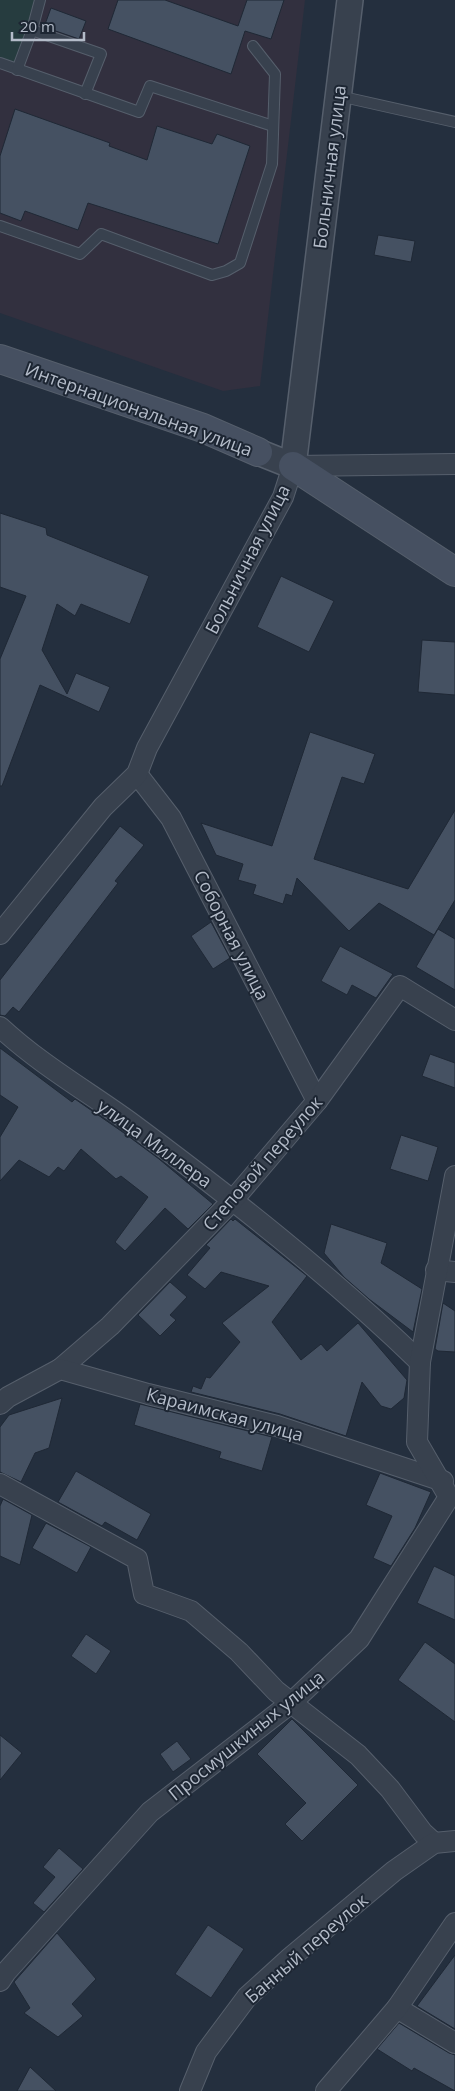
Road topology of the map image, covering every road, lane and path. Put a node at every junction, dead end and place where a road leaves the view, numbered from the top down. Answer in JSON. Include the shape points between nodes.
{"nodes":[{"id":1,"x":40,"y":0,"type":"edge"},
{"id":2,"x":350,"y":0,"type":"edge"},
{"id":3,"x":32,"y":30,"type":"junction"},
{"id":4,"x":253,"y":46,"type":"dead end"},
{"id":5,"x":0,"y":63,"type":"edge"},
{"id":6,"x":17,"y":70,"type":"junction"},
{"id":7,"x":86,"y":94,"type":"junction"},
{"id":8,"x":338,"y":96,"type":"junction"},
{"id":9,"x":455,"y":122,"type":"edge"},
{"id":10,"x":272,"y":126,"type":"junction"},
{"id":11,"x":0,"y":226,"type":"edge"},
{"id":12,"x":0,"y":359,"type":"edge"},
{"id":13,"x":258,"y":452,"type":"joint"},
{"id":14,"x":455,"y":464,"type":"edge"},
{"id":15,"x":292,"y":466,"type":"junction"},
{"id":16,"x":455,"y":572,"type":"edge"},
{"id":17,"x":137,"y":774,"type":"junction"},
{"id":18,"x":0,"y":934,"type":"edge"},
{"id":19,"x":455,"y":1020,"type":"edge"},
{"id":20,"x":0,"y":1027,"type":"edge"},
{"id":21,"x":317,"y":1101,"type":"junction"},
{"id":22,"x":455,"y":1176,"type":"edge"},
{"id":23,"x":233,"y":1200,"type":"junction"},
{"id":24,"x":446,"y":1271,"type":"edge"},
{"id":25,"x":420,"y":1362,"type":"junction"},
{"id":26,"x":60,"y":1369,"type":"junction"},
{"id":27,"x":0,"y":1404,"type":"edge"},
{"id":28,"x":446,"y":1482,"type":"edge"},
{"id":29,"x":0,"y":1484,"type":"edge"},
{"id":30,"x":291,"y":1703,"type":"junction"},
{"id":31,"x":455,"y":1841,"type":"edge"},
{"id":32,"x":434,"y":1843,"type":"junction"},
{"id":33,"x":455,"y":1923,"type":"edge"},
{"id":34,"x":0,"y":1981,"type":"edge"},
{"id":35,"x":397,"y":2008,"type":"junction"},
{"id":36,"x":455,"y":2043,"type":"edge"},
{"id":37,"x":190,"y":2091,"type":"edge"},
{"id":38,"x":326,"y":2091,"type":"edge"}],
"edges":[{"from":1,"to":3,"type":"lane"},
{"from":2,"to":8,"type":"street","name":"Больничная улица"},
{"from":3,"to":6,"type":"lane"},
{"from":3,"to":7,"type":"lane","via":[[101,54]]},
{"from":4,"to":10,"type":"lane","via":[[275,74]]},
{"from":5,"to":6,"type":"lane"},
{"from":6,"to":7,"type":"lane"},
{"from":7,"to":10,"type":"lane","via":[[139,112],[150,86]]},
{"from":8,"to":9,"type":"lane"},
{"from":8,"to":15,"type":"street","name":"Больничная улица"},
{"from":10,"to":11,"type":"lane","via":[[272,164],[250,234],[240,263],[226,272],[212,275],[101,234],[80,254]]},
{"from":12,"to":13,"type":"main road","name":"Интернациональная улица","via":[[203,428]]},
{"from":13,"to":15,"type":"street","name":"Интернациональная улица"},
{"from":14,"to":15,"type":"street"},
{"from":15,"to":16,"type":"main road","name":"Интернациональная улица"},
{"from":15,"to":17,"type":"street","name":"Больничная улица","via":[[282,497],[147,748]]},
{"from":17,"to":18,"type":"street","name":"Больничная улица","via":[[103,808]]},
{"from":17,"to":21,"type":"street","name":"Соборная улица","via":[[172,818]]},
{"from":19,"to":21,"type":"street","name":"Степовой переулок","via":[[400,986]]},
{"from":20,"to":23,"type":"street","name":"улица Миллера","via":[[52,1070],[129,1122]]},
{"from":21,"to":23,"type":"street","name":"Степовой переулок"},
{"from":22,"to":24,"type":"street","name":"Просмушкиных улица"},
{"from":23,"to":25,"type":"street","name":"улица Миллера","via":[[330,1279]]},
{"from":23,"to":26,"type":"street","name":"Степовой переулок","via":[[110,1326]]},
{"from":24,"to":25,"type":"street","name":"Просмушкиных улица"},
{"from":25,"to":28,"type":"street","name":"Просмушкиных улица","via":[[417,1442]]},
{"from":26,"to":27,"type":"street"},
{"from":26,"to":28,"type":"street","name":"Караимская улица","via":[[277,1426]]},
{"from":28,"to":30,"type":"street","name":"Просмушкиных улица","via":[[449,1497],[359,1639]]},
{"from":29,"to":30,"type":"street","via":[[137,1559],[144,1594],[191,1611]]},
{"from":30,"to":32,"type":"street","via":[[358,1755]]},
{"from":30,"to":34,"type":"street","name":"Просмушкиных улица","via":[[150,1812]]},
{"from":31,"to":32,"type":"street","name":"Банный переулок"},
{"from":32,"to":37,"type":"street","name":"Банный переулок","via":[[394,1871],[246,1997],[206,2052]]},
{"from":33,"to":35,"type":"street"},
{"from":35,"to":36,"type":"street"},
{"from":35,"to":38,"type":"street"}]}
